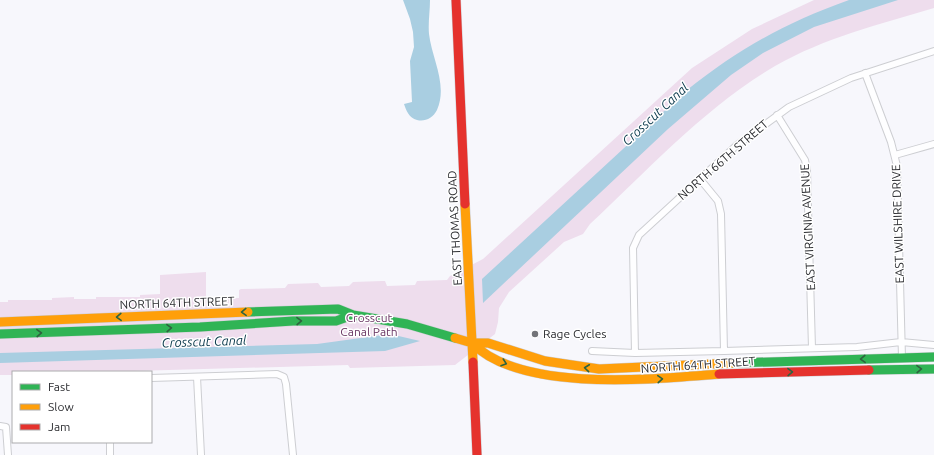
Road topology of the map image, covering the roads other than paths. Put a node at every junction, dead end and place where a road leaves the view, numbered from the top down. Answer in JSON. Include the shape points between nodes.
{"nodes":[{"id":1,"x":456,"y":0,"type":"edge"},
{"id":2,"x":934,"y":51,"type":"edge"},
{"id":3,"x":865,"y":73,"type":"junction"},
{"id":4,"x":776,"y":115,"type":"junction"},
{"id":5,"x":934,"y":144,"type":"edge"},
{"id":6,"x":895,"y":155,"type":"junction"},
{"id":7,"x":700,"y":179,"type":"junction"},
{"id":8,"x":354,"y":315,"type":"junction"},
{"id":9,"x":0,"y":322,"type":"edge"},
{"id":10,"x":0,"y":334,"type":"edge"},
{"id":11,"x":472,"y":342,"type":"junction"},
{"id":12,"x":902,"y":342,"type":"junction"},
{"id":13,"x":934,"y":344,"type":"edge"},
{"id":14,"x":812,"y":348,"type":"junction"},
{"id":15,"x":592,"y":351,"type":"dead end"},
{"id":16,"x":724,"y":351,"type":"junction"},
{"id":17,"x":635,"y":353,"type":"junction"},
{"id":18,"x":934,"y":357,"type":"edge"},
{"id":19,"x":902,"y":358,"type":"junction"},
{"id":20,"x":622,"y":369,"type":"junction"},
{"id":21,"x":934,"y":369,"type":"edge"},
{"id":22,"x":903,"y":370,"type":"junction"},
{"id":23,"x":197,"y":377,"type":"junction"},
{"id":24,"x":152,"y":378,"type":"edge"},
{"id":25,"x":621,"y":381,"type":"junction"},
{"id":26,"x":3,"y":426,"type":"edge"},
{"id":27,"x":110,"y":443,"type":"edge"},
{"id":28,"x":8,"y":455,"type":"edge"},
{"id":29,"x":110,"y":455,"type":"edge"},
{"id":30,"x":200,"y":455,"type":"edge"},
{"id":31,"x":293,"y":455,"type":"edge"},
{"id":32,"x":477,"y":455,"type":"edge"}],
"edges":[{"from":1,"to":11,"type":"main road","name":"EAST THOMAS ROAD"},
{"from":2,"to":3,"type":"street","name":"NORTH 66TH STREET"},
{"from":3,"to":4,"type":"street","name":"NORTH 66TH STREET","via":[[818,92]]},
{"from":3,"to":6,"type":"street","name":"EAST WILSHIRE DRIVE"},
{"from":4,"to":7,"type":"street","name":"NORTH 66TH STREET","via":[[746,137]]},
{"from":4,"to":14,"type":"street","name":"EAST VIRGINIA AVENUE","via":[[805,160],[807,171]]},
{"from":5,"to":6,"type":"street"},
{"from":6,"to":12,"type":"street","name":"EAST WILSHIRE DRIVE"},
{"from":7,"to":16,"type":"street","via":[[718,202],[721,214]]},
{"from":7,"to":17,"type":"street","name":"NORTH 66TH STREET","via":[[634,241]]},
{"from":8,"to":9,"type":"main road","name":"NORTH 64TH STREET","one_way":true,"via":[[338,309]]},
{"from":10,"to":8,"type":"main road","name":"NORTH 64TH STREET","one_way":true,"via":[[336,321]]},
{"from":8,"to":11,"type":"main road","name":"NORTH 64TH STREET","via":[[407,324]]},
{"from":20,"to":11,"type":"main road","name":"NORTH 64TH STREET","one_way":true,"via":[[599,369],[549,362],[488,343]]},
{"from":11,"to":25,"type":"main road","name":"NORTH 64TH STREET","one_way":true,"via":[[488,358],[527,370],[577,379]]},
{"from":11,"to":32,"type":"main road","name":"EAST THOMAS ROAD"},
{"from":12,"to":13,"type":"street","name":"NORTH 64TH STREET"},
{"from":12,"to":14,"type":"street","name":"NORTH 64TH STREET"},
{"from":12,"to":19,"type":"street","name":"EAST WILSHIRE DRIVE"},
{"from":14,"to":16,"type":"street","name":"NORTH 64TH STREET"},
{"from":15,"to":17,"type":"street","name":"NORTH 64TH STREET"},
{"from":16,"to":17,"type":"street","name":"NORTH 64TH STREET"},
{"from":18,"to":19,"type":"main road","name":"NORTH 64TH STREET"},
{"from":19,"to":20,"type":"main road","name":"NORTH 64TH STREET","one_way":true},
{"from":19,"to":22,"type":"main road"},
{"from":20,"to":25,"type":"main road"},
{"from":22,"to":21,"type":"main road","name":"NORTH 64TH STREET","one_way":true},
{"from":25,"to":22,"type":"main road","name":"NORTH 64TH STREET","one_way":true,"via":[[755,372]]},
{"from":23,"to":24,"type":"street"},
{"from":23,"to":30,"type":"street"},
{"from":23,"to":31,"type":"street","via":[[277,374],[284,377]]},
{"from":26,"to":28,"type":"street"},
{"from":27,"to":29,"type":"street"}]}
